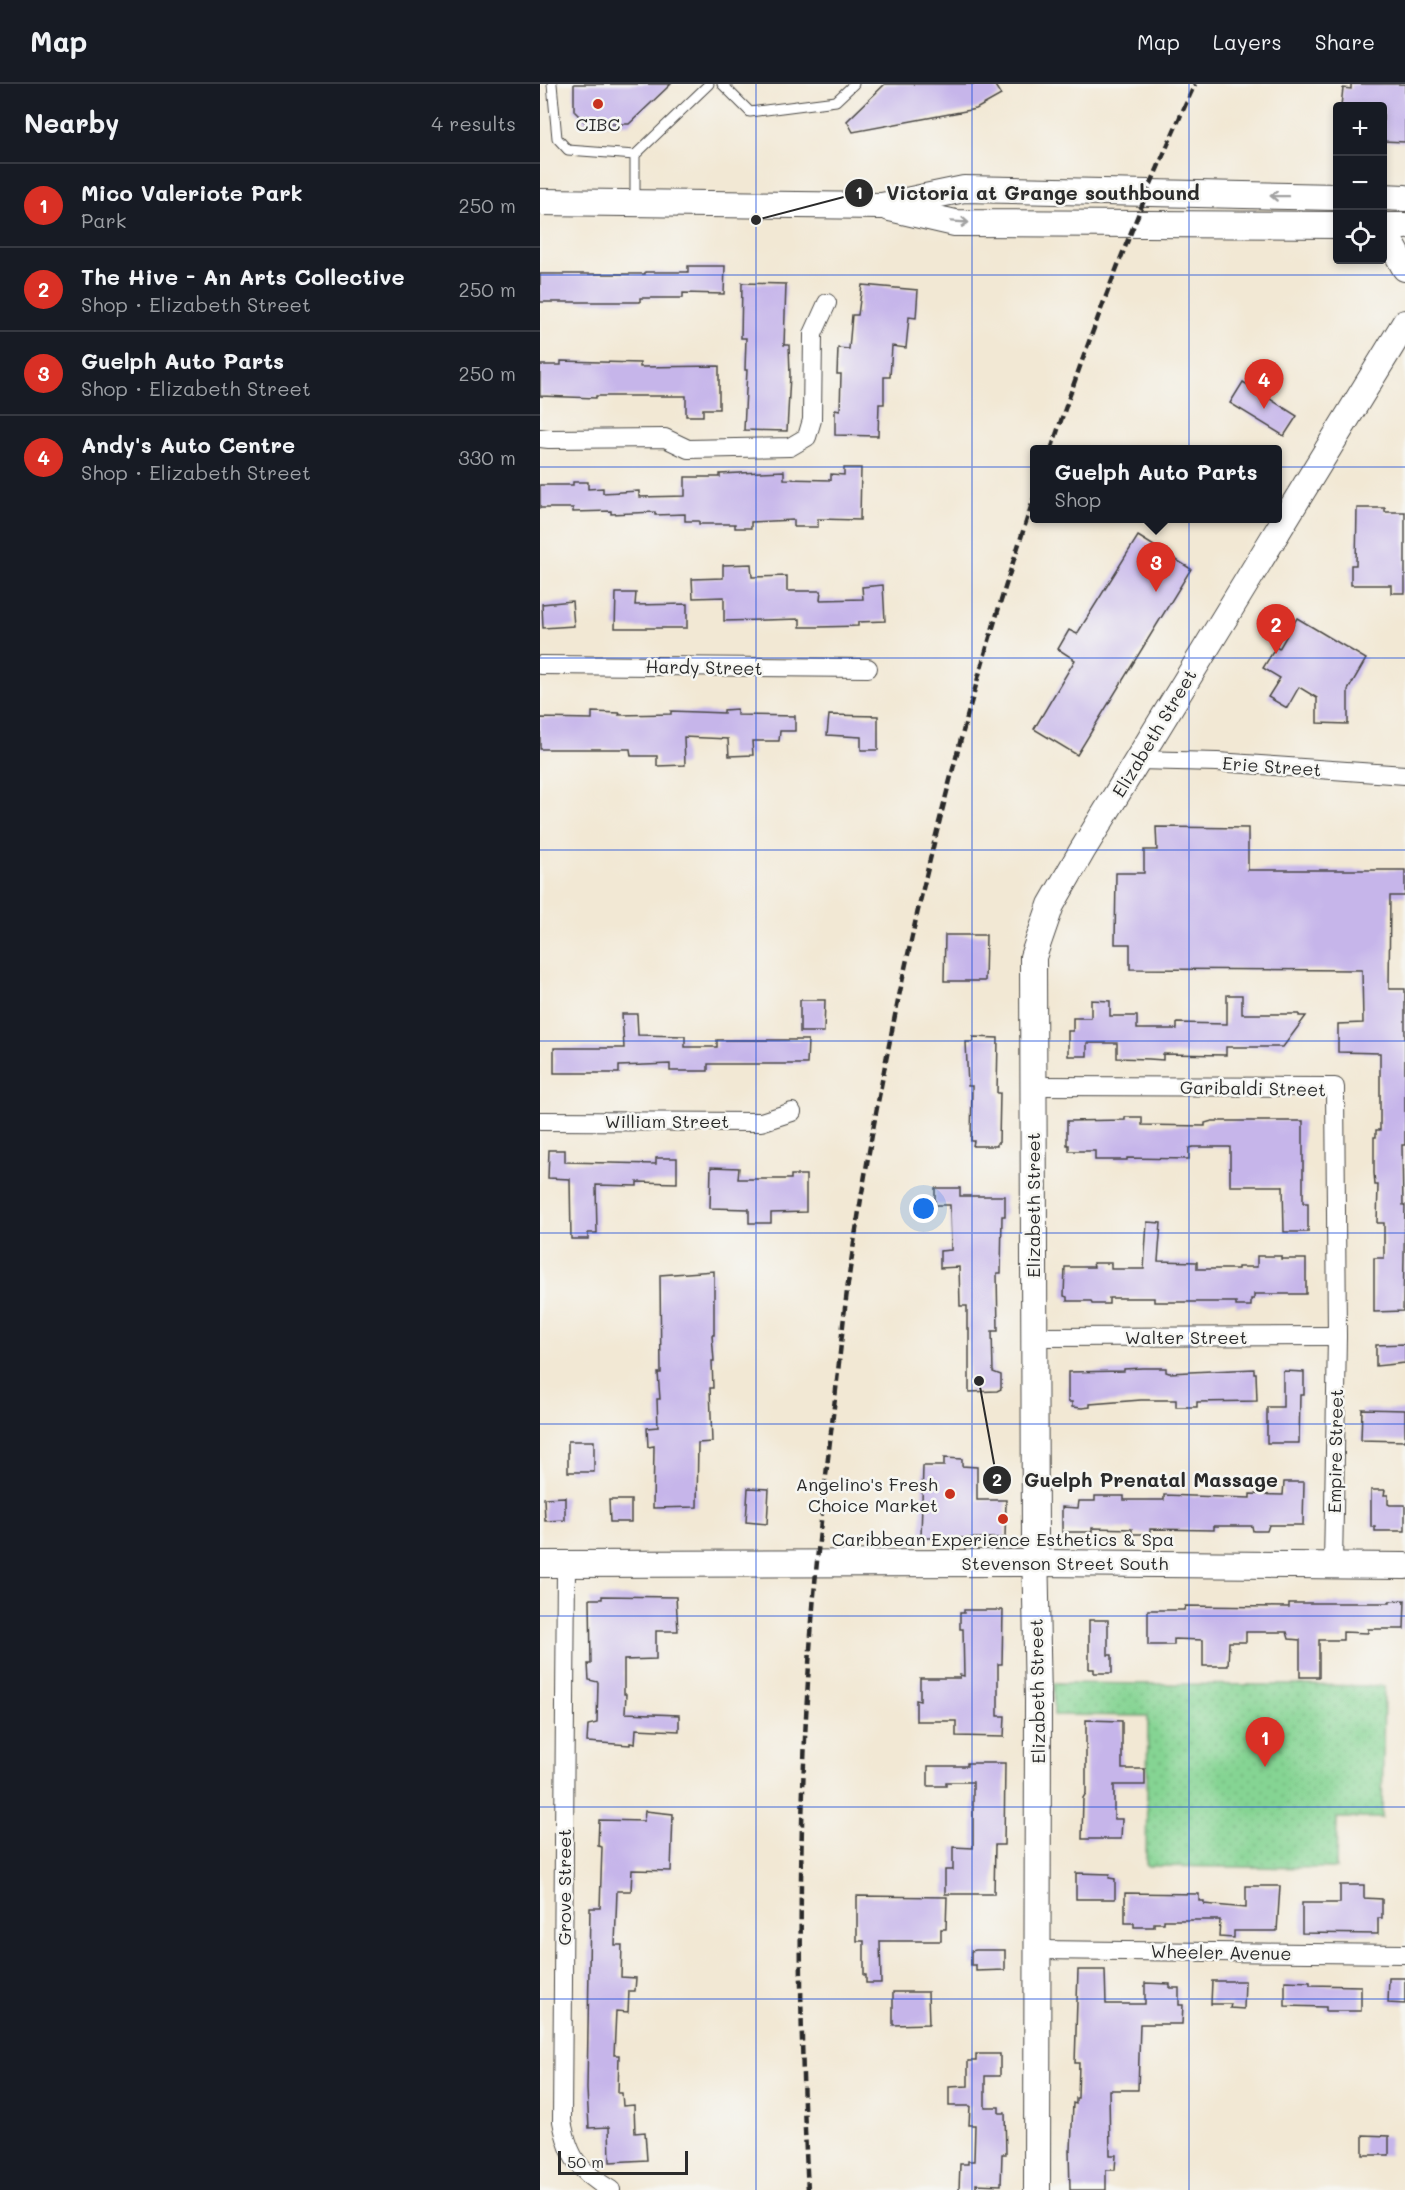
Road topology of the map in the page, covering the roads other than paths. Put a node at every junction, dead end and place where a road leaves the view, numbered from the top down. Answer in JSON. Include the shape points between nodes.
{"nodes":[{"id":1,"x":552,"y":84,"type":"edge"},
{"id":2,"x":709,"y":84,"type":"edge"},
{"id":3,"x":722,"y":84,"type":"edge"},
{"id":4,"x":854,"y":84,"type":"edge"},
{"id":5,"x":635,"y":155,"type":"junction"},
{"id":6,"x":1333,"y":197,"type":"edge"},
{"id":7,"x":1387,"y":197,"type":"edge"},
{"id":8,"x":1405,"y":198,"type":"edge"},
{"id":9,"x":540,"y":202,"type":"edge"},
{"id":10,"x":634,"y":204,"type":"junction"},
{"id":11,"x":882,"y":206,"type":"junction"},
{"id":12,"x":1333,"y":225,"type":"edge"},
{"id":13,"x":1387,"y":225,"type":"edge"},
{"id":14,"x":1405,"y":226,"type":"edge"},
{"id":15,"x":1387,"y":242,"type":"edge"},
{"id":16,"x":1405,"y":268,"type":"edge"},
{"id":17,"x":827,"y":303,"type":"dead end"},
{"id":18,"x":1405,"y":323,"type":"edge"},
{"id":19,"x":540,"y":438,"type":"edge"},
{"id":20,"x":540,"y":665,"type":"edge"},
{"id":21,"x":868,"y":668,"type":"dead end"},
{"id":22,"x":1138,"y":760,"type":"junction"},
{"id":23,"x":1405,"y":775,"type":"edge"},
{"id":24,"x":1033,"y":1086,"type":"junction"},
{"id":25,"x":792,"y":1112,"type":"dead end"},
{"id":26,"x":540,"y":1121,"type":"edge"},
{"id":27,"x":1337,"y":1336,"type":"junction"},
{"id":28,"x":1034,"y":1337,"type":"junction"},
{"id":29,"x":1035,"y":1563,"type":"junction"},
{"id":30,"x":540,"y":1564,"type":"edge"},
{"id":31,"x":566,"y":1564,"type":"junction"},
{"id":32,"x":1333,"y":1566,"type":"junction"},
{"id":33,"x":1405,"y":1566,"type":"edge"},
{"id":34,"x":1038,"y":1950,"type":"junction"},
{"id":35,"x":1405,"y":1954,"type":"edge"},
{"id":36,"x":612,"y":2190,"type":"edge"},
{"id":37,"x":1037,"y":2190,"type":"edge"}],
"edges":[{"from":1,"to":5,"type":"lane","via":[[557,138],[568,150]]},
{"from":2,"to":5,"type":"lane"},
{"from":3,"to":4,"type":"lane","via":[[750,112],[836,101]]},
{"from":5,"to":10,"type":"lane"},
{"from":6,"to":11,"type":"main road","one_way":true,"via":[[964,189]]},
{"from":7,"to":8,"type":"main road"},
{"from":9,"to":10,"type":"main road"},
{"from":10,"to":11,"type":"main road"},
{"from":11,"to":12,"type":"main road","one_way":true,"via":[[955,223]]},
{"from":13,"to":14,"type":"main road"},
{"from":15,"to":16,"type":"main road"},
{"from":17,"to":19,"type":"street","via":[[813,334],[812,420],[807,436],[790,447],[688,449],[665,438]]},
{"from":18,"to":22,"type":"main road","name":"Elizabeth Street"},
{"from":20,"to":21,"type":"street","name":"Hardy Street"},
{"from":22,"to":23,"type":"street","name":"Erie Street"},
{"from":22,"to":24,"type":"main road","name":"Elizabeth Street","via":[[1051,905],[1033,957]]},
{"from":24,"to":27,"type":"street","name":"Garibaldi Street","via":[[1335,1087]]},
{"from":24,"to":28,"type":"main road","name":"Elizabeth Street"},
{"from":25,"to":26,"type":"street","name":"William Street","via":[[760,1122]]},
{"from":27,"to":28,"type":"street","name":"Walter Street"},
{"from":27,"to":32,"type":"street","name":"Empire Street"},
{"from":28,"to":29,"type":"main road","name":"Elizabeth Street"},
{"from":29,"to":31,"type":"main road","name":"Stevenson Street South"},
{"from":29,"to":32,"type":"main road","name":"Stevenson Street South"},
{"from":29,"to":34,"type":"main road","name":"Elizabeth Street"},
{"from":30,"to":31,"type":"main road","name":"Stevenson Street South"},
{"from":31,"to":36,"type":"street","name":"Grove Street","via":[[562,2121],[571,2155],[587,2176]]},
{"from":32,"to":33,"type":"main road","name":"Stevenson Street South"},
{"from":34,"to":35,"type":"street","name":"Wheeler Avenue"},
{"from":34,"to":37,"type":"main road","name":"Elizabeth Street"}]}
